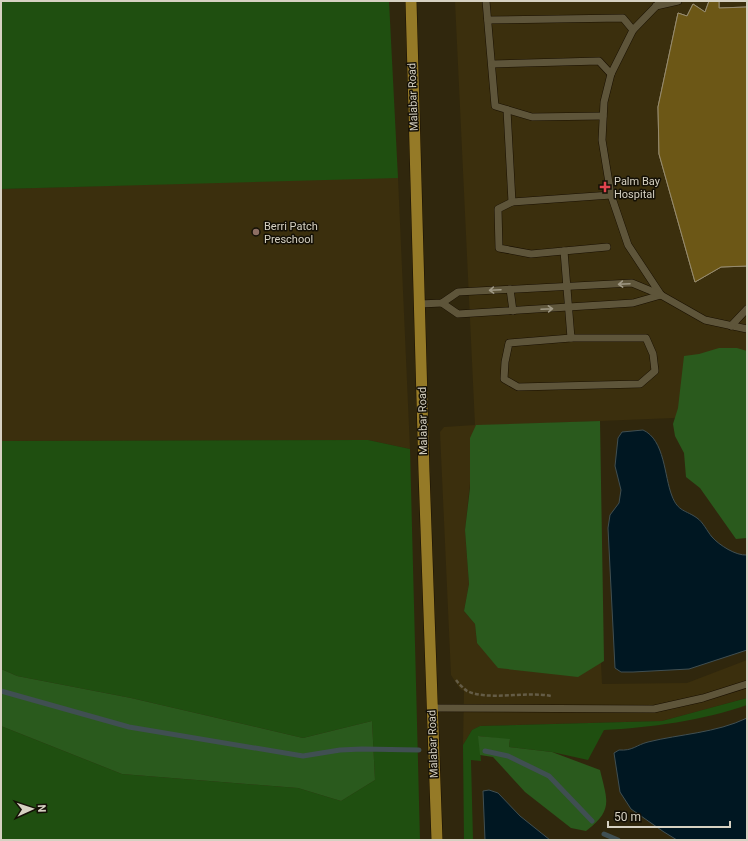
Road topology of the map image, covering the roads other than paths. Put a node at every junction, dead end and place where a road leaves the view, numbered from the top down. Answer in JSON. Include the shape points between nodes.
{"nodes":[{"id":1,"x":411,"y":1,"type":"edge"},
{"id":2,"x":486,"y":1,"type":"edge"},
{"id":3,"x":678,"y":1,"type":"edge"},
{"id":4,"x":659,"y":4,"type":"edge"},
{"id":5,"x":488,"y":20,"type":"junction"},
{"id":6,"x":634,"y":30,"type":"junction"},
{"id":7,"x":492,"y":64,"type":"junction"},
{"id":8,"x":611,"y":74,"type":"junction"},
{"id":9,"x":507,"y":110,"type":"junction"},
{"id":10,"x":603,"y":116,"type":"junction"},
{"id":11,"x":610,"y":195,"type":"junction"},
{"id":12,"x":512,"y":202,"type":"junction"},
{"id":13,"x":607,"y":247,"type":"dead end"},
{"id":14,"x":564,"y":251,"type":"junction"},
{"id":15,"x":567,"y":287,"type":"junction"},
{"id":16,"x":510,"y":289,"type":"junction"},
{"id":17,"x":661,"y":295,"type":"junction"},
{"id":18,"x":442,"y":303,"type":"junction"},
{"id":19,"x":420,"y":304,"type":"junction"},
{"id":20,"x":569,"y":307,"type":"junction"},
{"id":21,"x":747,"y":309,"type":"edge"},
{"id":22,"x":513,"y":311,"type":"junction"},
{"id":23,"x":731,"y":326,"type":"junction"},
{"id":24,"x":747,"y":329,"type":"edge"},
{"id":25,"x":571,"y":338,"type":"junction"},
{"id":26,"x":747,"y":684,"type":"edge"},
{"id":27,"x":432,"y":708,"type":"junction"},
{"id":28,"x":437,"y":840,"type":"edge"}],
"edges":[{"from":1,"to":19,"type":"main road","name":"Malabar Road"},
{"from":2,"to":5,"type":"lane"},
{"from":3,"to":4,"type":"lane"},
{"from":4,"to":6,"type":"lane"},
{"from":5,"to":6,"type":"lane","via":[[623,18]]},
{"from":5,"to":7,"type":"lane"},
{"from":6,"to":8,"type":"lane"},
{"from":7,"to":8,"type":"lane","via":[[599,61]]},
{"from":7,"to":9,"type":"lane","via":[[495,106]]},
{"from":8,"to":10,"type":"lane"},
{"from":9,"to":10,"type":"lane","via":[[532,117]]},
{"from":9,"to":12,"type":"lane"},
{"from":10,"to":11,"type":"lane","via":[[602,140]]},
{"from":11,"to":12,"type":"lane"},
{"from":11,"to":17,"type":"lane","via":[[628,245]]},
{"from":12,"to":14,"type":"lane","via":[[498,209],[499,248],[531,254]]},
{"from":13,"to":14,"type":"lane"},
{"from":14,"to":15,"type":"lane"},
{"from":15,"to":16,"type":"lane"},
{"from":17,"to":15,"type":"lane","one_way":true,"via":[[632,283]]},
{"from":15,"to":20,"type":"lane"},
{"from":16,"to":18,"type":"lane","one_way":true,"via":[[458,292]]},
{"from":16,"to":22,"type":"lane"},
{"from":17,"to":20,"type":"lane","via":[[633,303]]},
{"from":17,"to":23,"type":"lane","via":[[705,320]]},
{"from":18,"to":19,"type":"lane"},
{"from":18,"to":22,"type":"lane","via":[[458,314]]},
{"from":19,"to":27,"type":"main road","name":"Malabar Road"},
{"from":22,"to":20,"type":"lane","one_way":true},
{"from":20,"to":25,"type":"lane"},
{"from":21,"to":23,"type":"lane"},
{"from":23,"to":24,"type":"lane"},
{"from":25,"to":25,"type":"lane","via":[[646,338],[653,354],[655,371],[640,384],[518,387],[504,379],[509,343]]},
{"from":26,"to":27,"type":"lane","via":[[703,698],[654,709]]},
{"from":27,"to":28,"type":"main road","name":"Malabar Road"}]}
